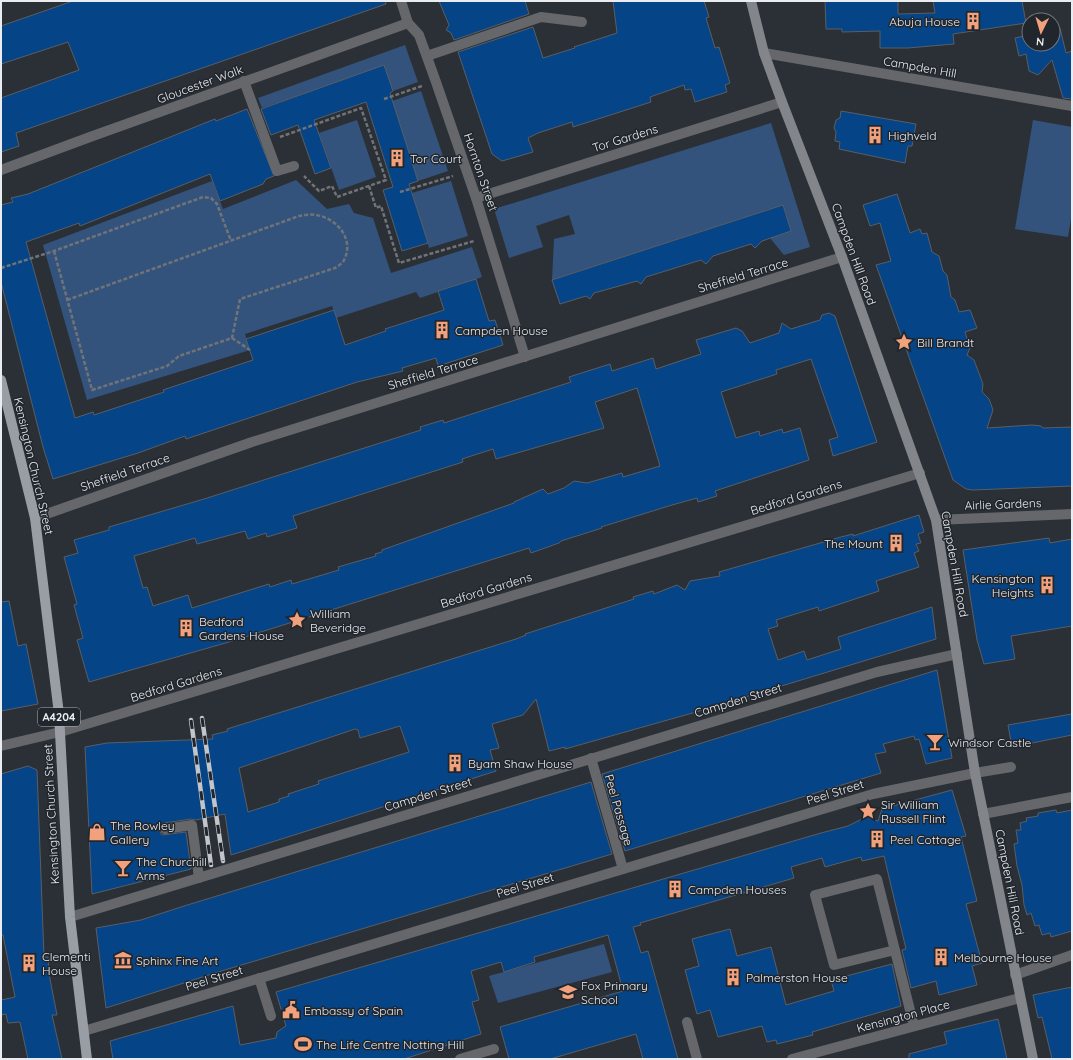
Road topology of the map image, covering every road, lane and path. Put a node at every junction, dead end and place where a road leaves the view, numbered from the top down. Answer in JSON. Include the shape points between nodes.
{"nodes":[{"id":1,"x":401,"y":1,"type":"edge"},
{"id":2,"x":751,"y":1,"type":"edge"},
{"id":3,"x":582,"y":22,"type":"dead end"},
{"id":4,"x":408,"y":23,"type":"junction"},
{"id":5,"x":764,"y":54,"type":"junction"},
{"id":6,"x":427,"y":56,"type":"junction"},
{"id":7,"x":244,"y":82,"type":"junction"},
{"id":8,"x":436,"y":82,"type":"junction"},
{"id":9,"x":384,"y":99,"type":"dead end"},
{"id":10,"x":782,"y":102,"type":"junction"},
{"id":11,"x":1072,"y":106,"type":"edge"},
{"id":12,"x":266,"y":141,"type":"junction"},
{"id":13,"x":294,"y":166,"type":"joint"},
{"id":14,"x":1,"y":170,"type":"edge"},
{"id":15,"x":467,"y":172,"type":"junction"},
{"id":16,"x":369,"y":186,"type":"junction"},
{"id":17,"x":400,"y":192,"type":"dead end"},
{"id":18,"x":476,"y":198,"type":"junction"},
{"id":19,"x":488,"y":238,"type":"junction"},
{"id":20,"x":231,"y":241,"type":"junction"},
{"id":21,"x":54,"y":251,"type":"junction"},
{"id":22,"x":842,"y":257,"type":"junction"},
{"id":23,"x":1,"y":268,"type":"edge"},
{"id":24,"x":67,"y":300,"type":"junction"},
{"id":25,"x":232,"y":338,"type":"junction"},
{"id":26,"x":250,"y":350,"type":"dead end"},
{"id":27,"x":526,"y":357,"type":"junction"},
{"id":28,"x":1,"y":380,"type":"edge"},
{"id":29,"x":920,"y":473,"type":"junction"},
{"id":30,"x":1072,"y":514,"type":"edge"},
{"id":31,"x":35,"y":518,"type":"junction"},
{"id":32,"x":936,"y":520,"type":"junction"},
{"id":33,"x":957,"y":654,"type":"junction"},
{"id":34,"x":60,"y":732,"type":"junction"},
{"id":35,"x":1,"y":746,"type":"edge"},
{"id":36,"x":591,"y":758,"type":"junction"},
{"id":37,"x":1011,"y":767,"type":"dead end"},
{"id":38,"x":975,"y":773,"type":"junction"},
{"id":39,"x":1072,"y":797,"type":"edge"},
{"id":40,"x":983,"y":814,"type":"junction"},
{"id":41,"x":165,"y":829,"type":"dead end"},
{"id":42,"x":622,"y":869,"type":"junction"},
{"id":43,"x":199,"y":878,"type":"junction"},
{"id":44,"x":70,"y":917,"type":"junction"},
{"id":45,"x":895,"y":950,"type":"junction"},
{"id":46,"x":1072,"y":955,"type":"edge"},
{"id":47,"x":1015,"y":975,"type":"junction"},
{"id":48,"x":259,"y":978,"type":"junction"},
{"id":49,"x":1020,"y":998,"type":"junction"},
{"id":50,"x":271,"y":1016,"type":"dead end"},
{"id":51,"x":687,"y":1022,"type":"dead end"},
{"id":52,"x":914,"y":1026,"type":"junction"},
{"id":53,"x":84,"y":1031,"type":"junction"},
{"id":54,"x":494,"y":1049,"type":"dead end"},
{"id":55,"x":87,"y":1059,"type":"edge"},
{"id":56,"x":460,"y":1059,"type":"edge"},
{"id":57,"x":697,"y":1059,"type":"edge"},
{"id":58,"x":792,"y":1059,"type":"edge"},
{"id":59,"x":1033,"y":1059,"type":"edge"}],
"edges":[{"from":1,"to":4,"type":"street","name":"Hornton Street"},
{"from":2,"to":5,"type":"street","name":"Campden Hill Road"},
{"from":3,"to":6,"type":"street","via":[[541,17]]},
{"from":4,"to":6,"type":"street","name":"Hornton Street","via":[[419,35]]},
{"from":4,"to":7,"type":"street","name":"Gloucester Walk"},
{"from":5,"to":10,"type":"street","name":"Campden Hill Road"},
{"from":5,"to":11,"type":"street","name":"Campden Hill"},
{"from":6,"to":8,"type":"street","name":"Hornton Street"},
{"from":7,"to":12,"type":"street"},
{"from":7,"to":14,"type":"street","name":"Gloucester Walk"},
{"from":8,"to":9,"type":"path"},
{"from":8,"to":15,"type":"street","name":"Hornton Street"},
{"from":10,"to":18,"type":"street","name":"Tor Gardens"},
{"from":10,"to":22,"type":"street","name":"Campden Hill Road"},
{"from":12,"to":13,"type":"street","via":[[277,171]]},
{"from":12,"to":16,"type":"path","via":[[361,108],[386,180]]},
{"from":13,"to":16,"type":"path","via":[[319,191],[332,186],[337,197]]},
{"from":15,"to":17,"type":"path"},
{"from":15,"to":18,"type":"street","name":"Hornton Street"},
{"from":16,"to":19,"type":"path","via":[[376,208],[381,206],[399,263]]},
{"from":18,"to":19,"type":"street","name":"Hornton Street"},
{"from":19,"to":27,"type":"street","name":"Hornton Street"},
{"from":20,"to":21,"type":"path","via":[[217,204],[211,198],[203,197]]},
{"from":20,"to":24,"type":"path"},
{"from":20,"to":25,"type":"path","via":[[299,216],[315,215],[330,220],[342,228],[348,248],[344,261],[335,268],[240,299]]},
{"from":21,"to":23,"type":"path"},
{"from":21,"to":24,"type":"path"},
{"from":22,"to":27,"type":"street","name":"Sheffield Terrace"},
{"from":22,"to":29,"type":"street","name":"Campden Hill Road"},
{"from":24,"to":25,"type":"path","via":[[92,390],[167,366],[178,356]]},
{"from":25,"to":26,"type":"path"},
{"from":27,"to":31,"type":"street","name":"Sheffield Terrace","via":[[252,442]]},
{"from":28,"to":31,"type":"main road","name":"Kensington Church Street","number":"A4204"},
{"from":29,"to":32,"type":"street","name":"Campden Hill Road"},
{"from":29,"to":34,"type":"street","name":"Bedford Gardens"},
{"from":30,"to":32,"type":"street","name":"Airlie Gardens"},
{"from":31,"to":34,"type":"main road","name":"Kensington Church Street","number":"A4204"},
{"from":32,"to":33,"type":"street","name":"Campden Hill Road"},
{"from":33,"to":36,"type":"street","name":"Campden Street","via":[[877,672]]},
{"from":33,"to":38,"type":"street","name":"Campden Hill Road"},
{"from":34,"to":35,"type":"street","name":"Bedford Gardens"},
{"from":34,"to":44,"type":"main road","name":"Kensington Church Street","number":"A4204"},
{"from":36,"to":42,"type":"street","name":"Peel Passage"},
{"from":36,"to":43,"type":"street","name":"Campden Street"},
{"from":37,"to":38,"type":"street","name":"Peel Street"},
{"from":38,"to":40,"type":"street","name":"Campden Hill Road"},
{"from":38,"to":42,"type":"street","name":"Peel Street","via":[[873,794]]},
{"from":39,"to":40,"type":"street"},
{"from":40,"to":47,"type":"street","name":"Campden Hill Road"},
{"from":41,"to":43,"type":"street","via":[[192,825]]},
{"from":42,"to":48,"type":"street","name":"Peel Street"},
{"from":43,"to":44,"type":"street","name":"Campden Street"},
{"from":44,"to":53,"type":"main road","name":"Kensington Church Street","number":"A4204"},
{"from":45,"to":45,"type":"street","via":[[877,879],[815,895],[834,965]]},
{"from":45,"to":52,"type":"street"},
{"from":46,"to":47,"type":"street"},
{"from":47,"to":49,"type":"street","name":"Campden Hill Road"},
{"from":48,"to":50,"type":"street"},
{"from":48,"to":53,"type":"street","name":"Peel Street"},
{"from":49,"to":52,"type":"street","name":"Kensington Place"},
{"from":49,"to":59,"type":"street","name":"Campden Hill Road"},
{"from":51,"to":57,"type":"street"},
{"from":52,"to":58,"type":"street","name":"Kensington Place"},
{"from":53,"to":55,"type":"main road","name":"Kensington Church Street","number":"A4204"},
{"from":54,"to":56,"type":"street"}]}
